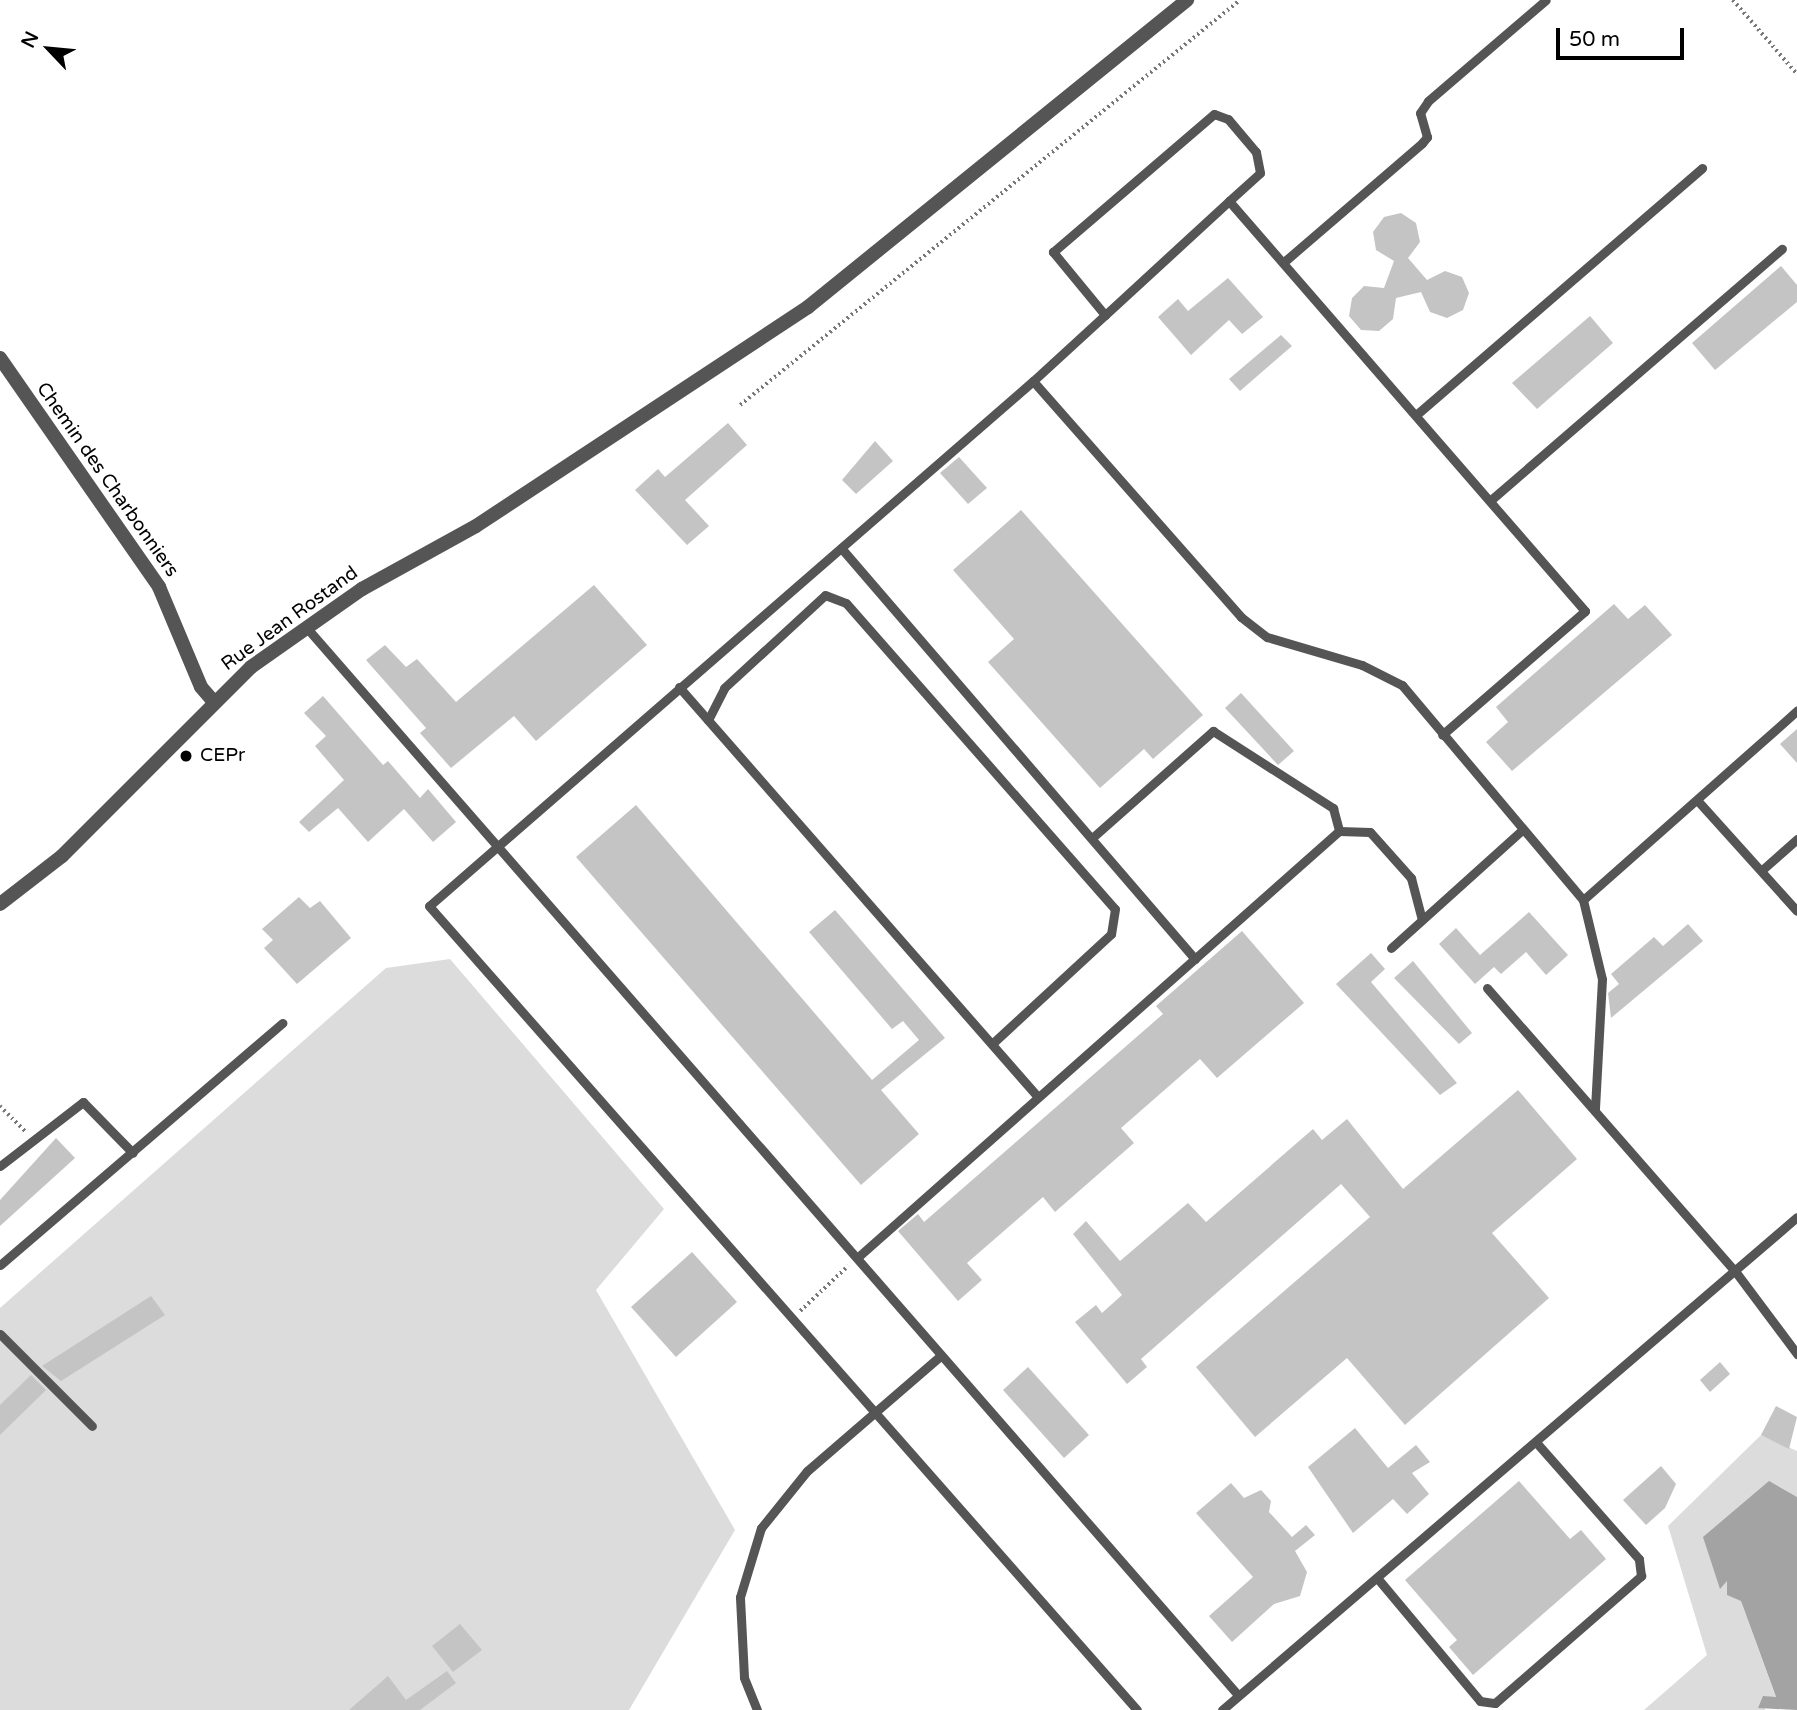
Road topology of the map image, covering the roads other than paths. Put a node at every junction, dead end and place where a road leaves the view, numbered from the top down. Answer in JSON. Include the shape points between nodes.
{"nodes":[{"id":1,"x":1187,"y":0,"type":"edge"},
{"id":2,"x":1546,"y":0,"type":"edge"},
{"id":3,"x":1702,"y":167,"type":"dead end"},
{"id":4,"x":1229,"y":201,"type":"junction"},
{"id":5,"x":1782,"y":249,"type":"dead end"},
{"id":6,"x":1285,"y":261,"type":"junction"},
{"id":7,"x":1105,"y":315,"type":"junction"},
{"id":8,"x":0,"y":358,"type":"edge"},
{"id":9,"x":1033,"y":381,"type":"junction"},
{"id":10,"x":1416,"y":415,"type":"junction"},
{"id":11,"x":1492,"y":499,"type":"junction"},
{"id":12,"x":842,"y":549,"type":"junction"},
{"id":13,"x":306,"y":627,"type":"junction"},
{"id":14,"x":679,"y":687,"type":"junction"},
{"id":15,"x":213,"y":701,"type":"junction"},
{"id":16,"x":1797,"y":711,"type":"edge"},
{"id":17,"x":708,"y":720,"type":"junction"},
{"id":18,"x":1442,"y":736,"type":"junction"},
{"id":19,"x":1697,"y":800,"type":"junction"},
{"id":20,"x":1522,"y":830,"type":"junction"},
{"id":21,"x":1339,"y":831,"type":"junction"},
{"id":22,"x":1092,"y":838,"type":"junction"},
{"id":23,"x":1797,"y":839,"type":"edge"},
{"id":24,"x":494,"y":850,"type":"junction"},
{"id":25,"x":1762,"y":870,"type":"junction"},
{"id":26,"x":1583,"y":900,"type":"junction"},
{"id":27,"x":0,"y":904,"type":"edge"},
{"id":28,"x":1797,"y":911,"type":"edge"},
{"id":29,"x":1422,"y":920,"type":"junction"},
{"id":30,"x":1391,"y":948,"type":"dead end"},
{"id":31,"x":1195,"y":959,"type":"junction"},
{"id":32,"x":1487,"y":988,"type":"dead end"},
{"id":33,"x":282,"y":1023,"type":"dead end"},
{"id":34,"x":992,"y":1044,"type":"junction"},
{"id":35,"x":1037,"y":1096,"type":"junction"},
{"id":36,"x":1595,"y":1109,"type":"junction"},
{"id":37,"x":133,"y":1153,"type":"junction"},
{"id":38,"x":0,"y":1166,"type":"edge"},
{"id":39,"x":1797,"y":1217,"type":"edge"},
{"id":40,"x":858,"y":1257,"type":"junction"},
{"id":41,"x":0,"y":1265,"type":"edge"},
{"id":42,"x":1735,"y":1271,"type":"junction"},
{"id":43,"x":0,"y":1334,"type":"edge"},
{"id":44,"x":1797,"y":1353,"type":"edge"},
{"id":45,"x":940,"y":1356,"type":"junction"},
{"id":46,"x":876,"y":1415,"type":"junction"},
{"id":47,"x":92,"y":1426,"type":"dead end"},
{"id":48,"x":1536,"y":1442,"type":"junction"},
{"id":49,"x":1378,"y":1579,"type":"junction"},
{"id":50,"x":1238,"y":1695,"type":"junction"},
{"id":51,"x":757,"y":1710,"type":"edge"},
{"id":52,"x":1137,"y":1710,"type":"edge"},
{"id":53,"x":1222,"y":1710,"type":"edge"}],
"edges":[{"from":1,"to":13,"type":"street","name":"Rue Jean Rostand","via":[[808,307]]},
{"from":2,"to":6,"type":"lane","via":[[1428,101],[1420,113],[1427,137],[1422,143]]},
{"from":3,"to":10,"type":"lane"},
{"from":4,"to":6,"type":"lane"},
{"from":4,"to":7,"type":"lane"},
{"from":4,"to":7,"type":"lane","via":[[1259,173],[1255,152],[1228,119],[1214,114],[1053,252]]},
{"from":5,"to":11,"type":"lane"},
{"from":6,"to":10,"type":"lane"},
{"from":7,"to":9,"type":"lane"},
{"from":8,"to":15,"type":"street","name":"Chemin des Charbonniers","via":[[159,587],[201,687]]},
{"from":9,"to":12,"type":"lane"},
{"from":9,"to":18,"type":"lane","via":[[1241,617],[1267,638],[1362,665],[1402,685]]},
{"from":10,"to":11,"type":"lane"},
{"from":11,"to":18,"type":"lane","via":[[1585,611]]},
{"from":12,"to":14,"type":"lane"},
{"from":12,"to":22,"type":"lane"},
{"from":13,"to":15,"type":"street","name":"Rue Jean Rostand"},
{"from":13,"to":24,"type":"lane"},
{"from":14,"to":17,"type":"lane"},
{"from":14,"to":24,"type":"lane"},
{"from":15,"to":27,"type":"street","name":"Rue Jean Rostand","via":[[71,847]]},
{"from":16,"to":19,"type":"lane"},
{"from":17,"to":34,"type":"lane"},
{"from":17,"to":34,"type":"lane","via":[[724,688],[825,595],[846,603],[1115,909],[1111,934]]},
{"from":18,"to":20,"type":"lane"},
{"from":19,"to":25,"type":"lane"},
{"from":19,"to":26,"type":"lane"},
{"from":20,"to":26,"type":"lane"},
{"from":20,"to":29,"type":"lane"},
{"from":21,"to":22,"type":"lane","via":[[1333,808],[1213,732]]},
{"from":21,"to":29,"type":"lane","via":[[1370,832],[1410,878]]},
{"from":21,"to":31,"type":"lane"},
{"from":22,"to":31,"type":"lane"},
{"from":23,"to":25,"type":"lane"},
{"from":24,"to":40,"type":"lane"},
{"from":24,"to":46,"type":"lane","via":[[429,906]]},
{"from":25,"to":28,"type":"lane"},
{"from":26,"to":36,"type":"lane","via":[[1602,979]]},
{"from":29,"to":30,"type":"lane"},
{"from":31,"to":35,"type":"lane"},
{"from":32,"to":36,"type":"lane"},
{"from":33,"to":37,"type":"lane"},
{"from":34,"to":35,"type":"lane"},
{"from":35,"to":40,"type":"lane"},
{"from":36,"to":42,"type":"lane"},
{"from":37,"to":38,"type":"lane","via":[[83,1102]]},
{"from":37,"to":41,"type":"lane"},
{"from":39,"to":42,"type":"lane"},
{"from":40,"to":45,"type":"lane"},
{"from":42,"to":44,"type":"lane"},
{"from":42,"to":48,"type":"lane"},
{"from":43,"to":47,"type":"lane"},
{"from":45,"to":46,"type":"lane"},
{"from":45,"to":50,"type":"lane"},
{"from":46,"to":51,"type":"lane","via":[[807,1471],[761,1528],[740,1597],[744,1677]]},
{"from":46,"to":52,"type":"lane"},
{"from":48,"to":49,"type":"lane"},
{"from":48,"to":49,"type":"lane","via":[[1639,1559],[1641,1576],[1610,1604],[1495,1703],[1480,1701]]},
{"from":49,"to":50,"type":"lane"},
{"from":50,"to":53,"type":"lane"}]}
